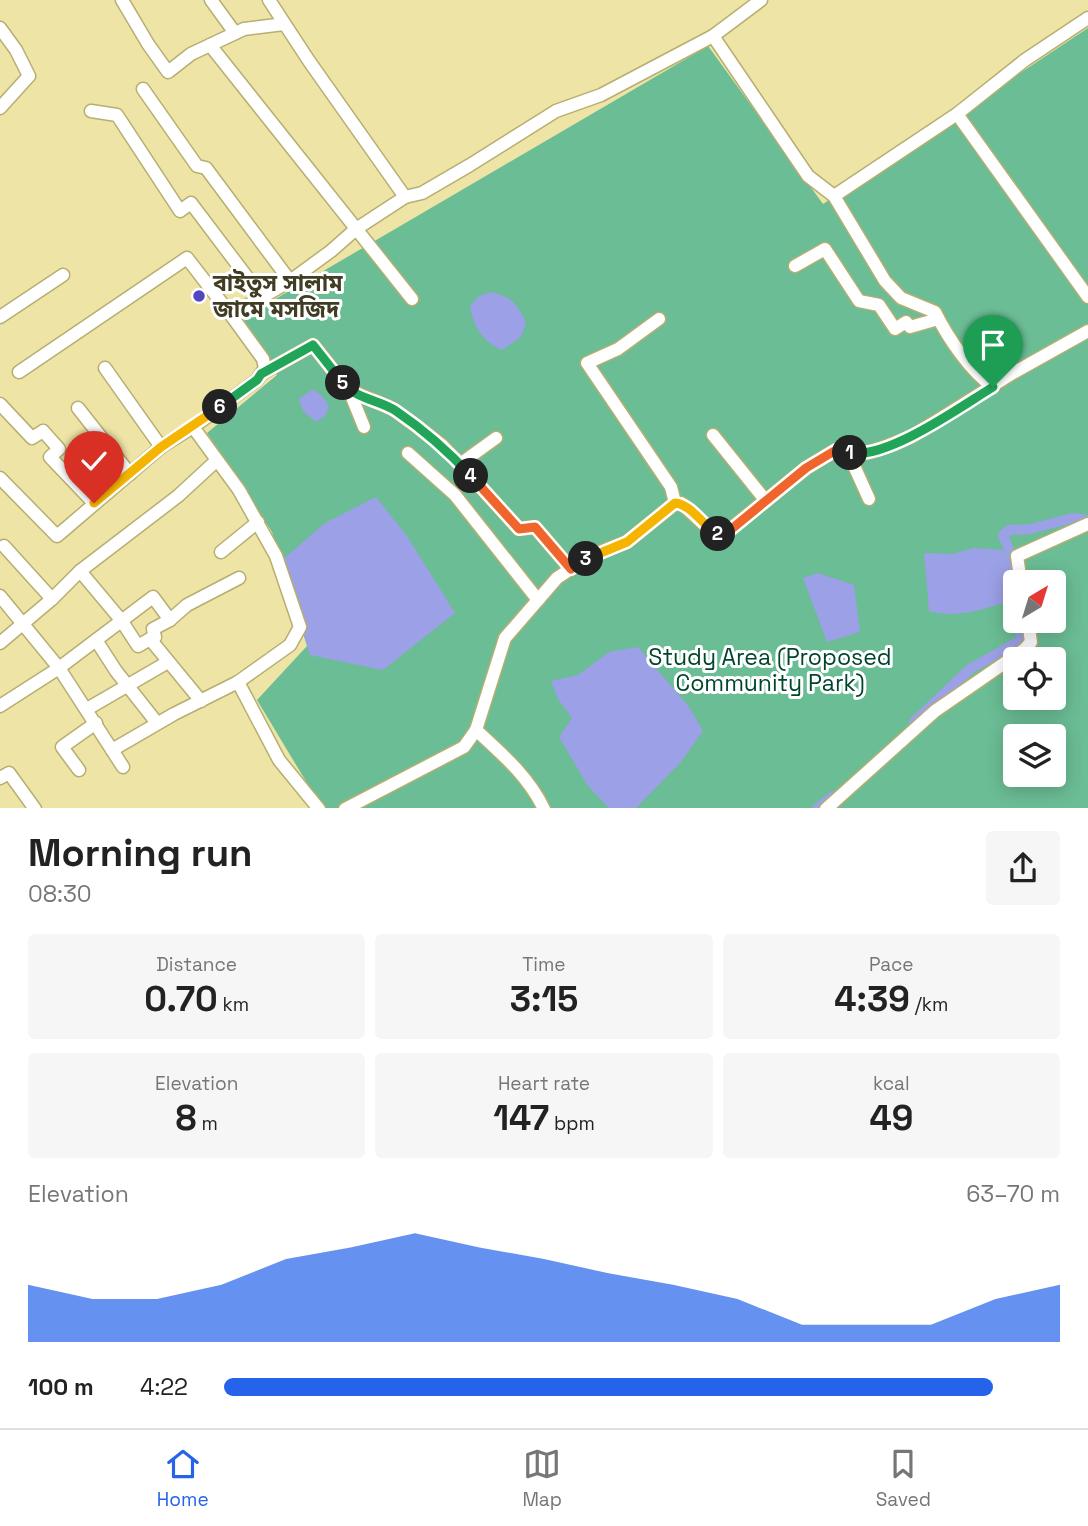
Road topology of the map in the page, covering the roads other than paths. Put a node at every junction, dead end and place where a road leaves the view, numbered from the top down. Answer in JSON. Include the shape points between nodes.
{"nodes":[{"id":1,"x":122,"y":0,"type":"edge"},
{"id":2,"x":211,"y":0,"type":"edge"},
{"id":3,"x":269,"y":0,"type":"edge"},
{"id":4,"x":761,"y":0,"type":"edge"},
{"id":5,"x":1088,"y":18,"type":"edge"},
{"id":6,"x":284,"y":24,"type":"junction"},
{"id":7,"x":0,"y":28,"type":"edge"},
{"id":8,"x":235,"y":33,"type":"junction"},
{"id":9,"x":713,"y":36,"type":"junction"},
{"id":10,"x":210,"y":45,"type":"junction"},
{"id":11,"x":143,"y":89,"type":"dead end"},
{"id":12,"x":0,"y":108,"type":"edge"},
{"id":13,"x":90,"y":111,"type":"dead end"},
{"id":14,"x":957,"y":114,"type":"junction"},
{"id":15,"x":834,"y":196,"type":"junction"},
{"id":16,"x":405,"y":197,"type":"junction"},
{"id":17,"x":356,"y":229,"type":"junction"},
{"id":18,"x":795,"y":266,"type":"dead end"},
{"id":19,"x":63,"y":275,"type":"dead end"},
{"id":20,"x":290,"y":281,"type":"junction"},
{"id":21,"x":262,"y":297,"type":"junction"},
{"id":22,"x":1088,"y":297,"type":"edge"},
{"id":23,"x":412,"y":299,"type":"dead end"},
{"id":24,"x":231,"y":315,"type":"junction"},
{"id":25,"x":0,"y":317,"type":"edge"},
{"id":26,"x":659,"y":319,"type":"dead end"},
{"id":27,"x":938,"y":319,"type":"junction"},
{"id":28,"x":1088,"y":331,"type":"edge"},
{"id":29,"x":104,"y":368,"type":"dead end"},
{"id":30,"x":19,"y":372,"type":"dead end"},
{"id":31,"x":261,"y":374,"type":"junction"},
{"id":32,"x":993,"y":387,"type":"junction"},
{"id":33,"x":349,"y":390,"type":"junction"},
{"id":34,"x":0,"y":404,"type":"edge"},
{"id":35,"x":78,"y":408,"type":"dead end"},
{"id":36,"x":193,"y":427,"type":"junction"},
{"id":37,"x":364,"y":427,"type":"dead end"},
{"id":38,"x":713,"y":435,"type":"dead end"},
{"id":39,"x":496,"y":438,"type":"dead end"},
{"id":40,"x":161,"y":447,"type":"junction"},
{"id":41,"x":408,"y":453,"type":"dead end"},
{"id":42,"x":854,"y":454,"type":"junction"},
{"id":43,"x":216,"y":461,"type":"junction"},
{"id":44,"x":460,"y":464,"type":"junction"},
{"id":45,"x":130,"y":474,"type":"junction"},
{"id":46,"x":0,"y":478,"type":"edge"},
{"id":47,"x":869,"y":499,"type":"dead end"},
{"id":48,"x":766,"y":501,"type":"junction"},
{"id":49,"x":94,"y":503,"type":"junction"},
{"id":50,"x":675,"y":503,"type":"junction"},
{"id":51,"x":258,"y":523,"type":"junction"},
{"id":52,"x":1088,"y":524,"type":"edge"},
{"id":53,"x":4,"y":546,"type":"dead end"},
{"id":54,"x":221,"y":552,"type":"dead end"},
{"id":55,"x":571,"y":569,"type":"junction"},
{"id":56,"x":1019,"y":570,"type":"edge"},
{"id":57,"x":80,"y":571,"type":"junction"},
{"id":58,"x":239,"y":578,"type":"dead end"},
{"id":59,"x":0,"y":596,"type":"edge"},
{"id":60,"x":52,"y":599,"type":"junction"},
{"id":61,"x":538,"y":600,"type":"junction"},
{"id":62,"x":170,"y":620,"type":"junction"},
{"id":63,"x":121,"y":621,"type":"junction"},
{"id":64,"x":22,"y":624,"type":"junction"},
{"id":65,"x":1030,"y":634,"type":"edge"},
{"id":66,"x":150,"y":639,"type":"junction"},
{"id":67,"x":96,"y":640,"type":"junction"},
{"id":68,"x":0,"y":643,"type":"edge"},
{"id":69,"x":168,"y":662,"type":"junction"},
{"id":70,"x":59,"y":668,"type":"junction"},
{"id":71,"x":238,"y":682,"type":"junction"},
{"id":72,"x":127,"y":685,"type":"junction"},
{"id":73,"x":201,"y":701,"type":"junction"},
{"id":74,"x":0,"y":706,"type":"edge"},
{"id":75,"x":87,"y":709,"type":"junction"},
{"id":76,"x":96,"y":723,"type":"junction"},
{"id":77,"x":157,"y":723,"type":"junction"},
{"id":78,"x":476,"y":730,"type":"junction"},
{"id":79,"x":112,"y":750,"type":"junction"},
{"id":80,"x":123,"y":766,"type":"dead end"},
{"id":81,"x":79,"y":770,"type":"dead end"},
{"id":82,"x":0,"y":778,"type":"edge"},
{"id":83,"x":35,"y":808,"type":"edge"},
{"id":84,"x":318,"y":808,"type":"edge"},
{"id":85,"x":345,"y":808,"type":"edge"},
{"id":86,"x":544,"y":808,"type":"edge"},
{"id":87,"x":826,"y":808,"type":"edge"}],
"edges":[{"from":1,"to":10,"type":"street","via":[[168,72]]},
{"from":2,"to":8,"type":"street"},
{"from":3,"to":6,"type":"street"},
{"from":4,"to":9,"type":"street"},
{"from":5,"to":14,"type":"street"},
{"from":6,"to":8,"type":"street"},
{"from":6,"to":16,"type":"street"},
{"from":7,"to":12,"type":"street","via":[[29,76]]},
{"from":8,"to":10,"type":"street"},
{"from":9,"to":15,"type":"street","via":[[808,176]]},
{"from":9,"to":16,"type":"street","via":[[601,95],[556,111],[470,166],[422,193]]},
{"from":10,"to":17,"type":"street"},
{"from":11,"to":20,"type":"street","via":[[197,166],[206,168]]},
{"from":13,"to":21,"type":"street","via":[[117,116],[180,211],[191,204]]},
{"from":14,"to":15,"type":"street"},
{"from":14,"to":22,"type":"street"},
{"from":15,"to":27,"type":"street","via":[[885,281],[901,298],[935,312]]},
{"from":16,"to":17,"type":"street"},
{"from":17,"to":20,"type":"street"},
{"from":17,"to":23,"type":"street"},
{"from":18,"to":27,"type":"street","via":[[824,249],[859,301],[879,305],[895,329],[906,321],[910,327]]},
{"from":19,"to":25,"type":"street"},
{"from":20,"to":21,"type":"street"},
{"from":21,"to":24,"type":"street"},
{"from":24,"to":30,"type":"street","via":[[187,258]]},
{"from":24,"to":31,"type":"street","via":[[263,359]]},
{"from":26,"to":50,"type":"street","via":[[618,349],[587,363],[671,487]]},
{"from":27,"to":32,"type":"street","via":[[976,375]]},
{"from":28,"to":32,"type":"street"},
{"from":29,"to":40,"type":"street"},
{"from":31,"to":33,"type":"street","via":[[313,345]]},
{"from":31,"to":36,"type":"street"},
{"from":32,"to":42,"type":"street","via":[[911,436]]},
{"from":33,"to":37,"type":"street"},
{"from":33,"to":44,"type":"street","via":[[393,410]]},
{"from":34,"to":49,"type":"street","via":[[32,438],[43,431],[59,449],[50,457]]},
{"from":35,"to":45,"type":"street"},
{"from":36,"to":40,"type":"street"},
{"from":36,"to":43,"type":"street"},
{"from":38,"to":48,"type":"street"},
{"from":39,"to":44,"type":"street"},
{"from":40,"to":45,"type":"street"},
{"from":41,"to":61,"type":"street","via":[[455,495]]},
{"from":42,"to":47,"type":"street"},
{"from":42,"to":48,"type":"street","via":[[836,450]]},
{"from":43,"to":51,"type":"street"},
{"from":43,"to":57,"type":"street"},
{"from":44,"to":55,"type":"street","via":[[519,529],[535,527]]},
{"from":45,"to":49,"type":"street"},
{"from":46,"to":49,"type":"street","via":[[57,536]]},
{"from":48,"to":50,"type":"street","via":[[723,536]]},
{"from":50,"to":55,"type":"street","via":[[627,542]]},
{"from":51,"to":54,"type":"street"},
{"from":51,"to":71,"type":"street","via":[[276,556],[300,627],[290,645]]},
{"from":52,"to":56,"type":"street","via":[[1017,556]]},
{"from":53,"to":60,"type":"street"},
{"from":55,"to":61,"type":"street"},
{"from":57,"to":60,"type":"street"},
{"from":57,"to":63,"type":"street"},
{"from":58,"to":62,"type":"street","via":[[187,605]]},
{"from":59,"to":64,"type":"street"},
{"from":60,"to":64,"type":"street"},
{"from":61,"to":78,"type":"street","via":[[505,638]]},
{"from":62,"to":63,"type":"street","via":[[153,597]]},
{"from":62,"to":66,"type":"street","via":[[153,629],[155,637]]},
{"from":63,"to":66,"type":"street","via":[[138,646]]},
{"from":63,"to":67,"type":"street"},
{"from":64,"to":68,"type":"street"},
{"from":64,"to":70,"type":"street"},
{"from":65,"to":87,"type":"street","via":[[1031,642],[1025,649],[935,711]]},
{"from":66,"to":69,"type":"street"},
{"from":67,"to":70,"type":"street"},
{"from":67,"to":72,"type":"street"},
{"from":69,"to":72,"type":"street"},
{"from":69,"to":73,"type":"street"},
{"from":70,"to":74,"type":"street"},
{"from":70,"to":75,"type":"street"},
{"from":71,"to":73,"type":"street"},
{"from":71,"to":84,"type":"street","via":[[278,761]]},
{"from":72,"to":75,"type":"street"},
{"from":72,"to":77,"type":"street"},
{"from":73,"to":77,"type":"street"},
{"from":75,"to":76,"type":"street"},
{"from":76,"to":79,"type":"street"},
{"from":76,"to":81,"type":"street","via":[[62,747]]},
{"from":77,"to":79,"type":"street"},
{"from":78,"to":85,"type":"street","via":[[464,747],[450,756]]},
{"from":78,"to":86,"type":"street","via":[[513,765]]},
{"from":79,"to":80,"type":"street"},
{"from":82,"to":83,"type":"street","via":[[9,773]]}]}
